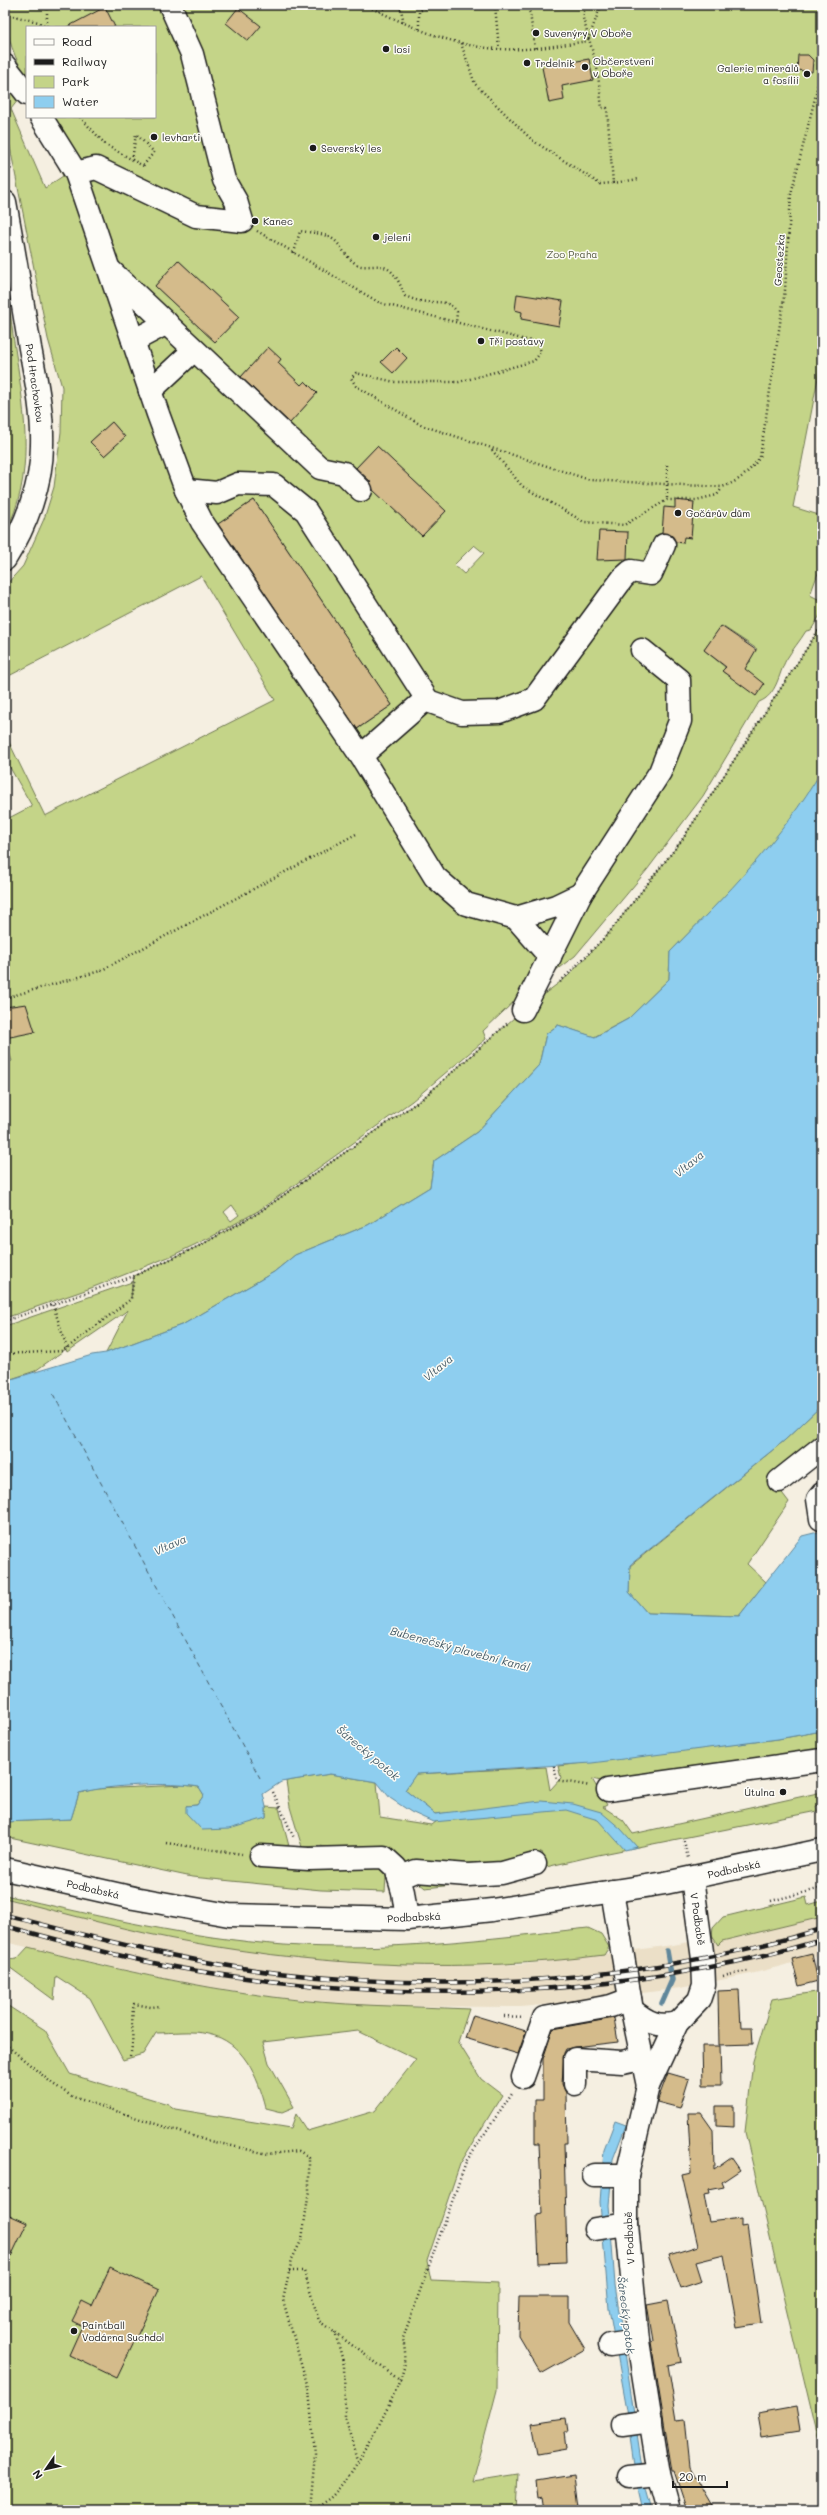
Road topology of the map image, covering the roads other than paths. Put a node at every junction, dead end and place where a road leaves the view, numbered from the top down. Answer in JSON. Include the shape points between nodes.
{"nodes":[{"id":1,"x":170,"y":5,"type":"edge"},
{"id":2,"x":5,"y":66,"type":"edge"},
{"id":3,"x":26,"y":93,"type":"edge"},
{"id":4,"x":42,"y":118,"type":"edge"},
{"id":5,"x":76,"y":173,"type":"junction"},
{"id":6,"x":5,"y":202,"type":"edge"},
{"id":7,"x":109,"y":269,"type":"junction"},
{"id":8,"x":11,"y":270,"type":"edge"},
{"id":9,"x":167,"y":324,"type":"junction"},
{"id":10,"x":133,"y":341,"type":"junction"},
{"id":11,"x":194,"y":350,"type":"junction"},
{"id":12,"x":150,"y":391,"type":"junction"},
{"id":13,"x":186,"y":490,"type":"junction"},
{"id":14,"x":361,"y":490,"type":"dead end"},
{"id":15,"x":664,"y":545,"type":"dead end"},
{"id":16,"x":5,"y":559,"type":"edge"},
{"id":17,"x":642,"y":650,"type":"dead end"},
{"id":18,"x":428,"y":701,"type":"junction"},
{"id":19,"x":361,"y":756,"type":"junction"},
{"id":20,"x":581,"y":894,"type":"junction"},
{"id":21,"x":516,"y":918,"type":"junction"},
{"id":22,"x":550,"y":957,"type":"junction"},
{"id":23,"x":523,"y":1010,"type":"road end"},
{"id":24,"x":822,"y":1447,"type":"edge"},
{"id":25,"x":779,"y":1481,"type":"dead end"},
{"id":26,"x":822,"y":1494,"type":"edge"},
{"id":27,"x":821,"y":1519,"type":"edge"},
{"id":28,"x":822,"y":1760,"type":"edge"},
{"id":29,"x":608,"y":1790,"type":"road end"},
{"id":30,"x":822,"y":1850,"type":"edge"},
{"id":31,"x":261,"y":1856,"type":"road end"},
{"id":32,"x":535,"y":1864,"type":"dead end"},
{"id":33,"x":5,"y":1869,"type":"edge"},
{"id":34,"x":399,"y":1878,"type":"junction"},
{"id":35,"x":692,"y":1878,"type":"junction"},
{"id":36,"x":612,"y":1891,"type":"junction"},
{"id":37,"x":407,"y":1919,"type":"junction"},
{"id":38,"x":631,"y":2005,"type":"junction"},
{"id":39,"x":677,"y":2023,"type":"junction"},
{"id":40,"x":638,"y":2058,"type":"junction"},
{"id":41,"x":523,"y":2076,"type":"road end"},
{"id":42,"x":576,"y":2084,"type":"dead end"},
{"id":43,"x":648,"y":2086,"type":"junction"},
{"id":44,"x":594,"y":2175,"type":"dead end"},
{"id":45,"x":622,"y":2175,"type":"junction"},
{"id":46,"x":623,"y":2225,"type":"junction"},
{"id":47,"x":595,"y":2229,"type":"dead end"},
{"id":48,"x":647,"y":2421,"type":"junction"},
{"id":49,"x":622,"y":2425,"type":"dead end"},
{"id":50,"x":669,"y":2510,"type":"edge"}],
"edges":[{"from":1,"to":5,"type":"street","via":[[192,54],[224,180],[236,201],[242,221],[196,216],[96,168]]},
{"from":2,"to":3,"type":"street"},
{"from":4,"to":5,"type":"street"},
{"from":5,"to":7,"type":"street"},
{"from":6,"to":8,"type":"street","name":"Pod Hrachovkou"},
{"from":7,"to":9,"type":"street"},
{"from":7,"to":10,"type":"street"},
{"from":8,"to":16,"type":"street","name":"Pod Hrachovkou","via":[[40,413],[42,445],[40,471],[33,496],[25,520]]},
{"from":9,"to":10,"type":"street"},
{"from":9,"to":11,"type":"street"},
{"from":10,"to":12,"type":"street"},
{"from":11,"to":12,"type":"street"},
{"from":11,"to":14,"type":"street","via":[[320,468],[344,473]]},
{"from":12,"to":13,"type":"street"},
{"from":13,"to":18,"type":"street","via":[[217,493],[238,484],[274,485],[306,511]]},
{"from":13,"to":19,"type":"street","via":[[202,522]]},
{"from":15,"to":18,"type":"street","via":[[651,574],[631,571],[623,578],[534,698],[499,712],[462,713]]},
{"from":17,"to":20,"type":"street","via":[[679,680],[680,721],[660,772]]},
{"from":18,"to":19,"type":"street","via":[[424,700]]},
{"from":19,"to":21,"type":"street","via":[[435,877],[466,904]]},
{"from":20,"to":21,"type":"street","via":[[556,906]]},
{"from":20,"to":22,"type":"street"},
{"from":21,"to":22,"type":"street"},
{"from":22,"to":23,"type":"street"},
{"from":24,"to":25,"type":"street"},
{"from":26,"to":27,"type":"street","via":[[818,1499]]},
{"from":28,"to":29,"type":"street"},
{"from":30,"to":35,"type":"street","name":"Podbabská"},
{"from":31,"to":34,"type":"street","via":[[302,1859],[384,1856],[396,1868]]},
{"from":32,"to":34,"type":"street","via":[[502,1873],[468,1875],[416,1871]]},
{"from":33,"to":37,"type":"street","name":"Podbabská","via":[[134,1898],[229,1915]]},
{"from":34,"to":37,"type":"street"},
{"from":35,"to":36,"type":"street","name":"Podbabská"},
{"from":35,"to":39,"type":"street","name":"V Podbabě","via":[[704,1985],[699,2000]]},
{"from":36,"to":37,"type":"street","name":"Podbabská","via":[[492,1910]]},
{"from":36,"to":38,"type":"street","name":"V Podbabě"},
{"from":38,"to":39,"type":"street","via":[[647,2021],[665,2026]]},
{"from":38,"to":40,"type":"street","name":"V Podbabě"},
{"from":38,"to":41,"type":"street","via":[[544,2018]]},
{"from":39,"to":43,"type":"street","name":"V Podbabě"},
{"from":40,"to":42,"type":"street","via":[[622,2062],[575,2059]]},
{"from":40,"to":43,"type":"street","name":"V Podbabě"},
{"from":43,"to":45,"type":"street","name":"V Podbabě"},
{"from":44,"to":45,"type":"street"},
{"from":45,"to":46,"type":"street","name":"V Podbabě"},
{"from":46,"to":47,"type":"street"},
{"from":46,"to":48,"type":"street","name":"V Podbabě","via":[[626,2343]]},
{"from":48,"to":49,"type":"street"},
{"from":48,"to":50,"type":"street","name":"V Podbabě","via":[[646,2475]]}]}
